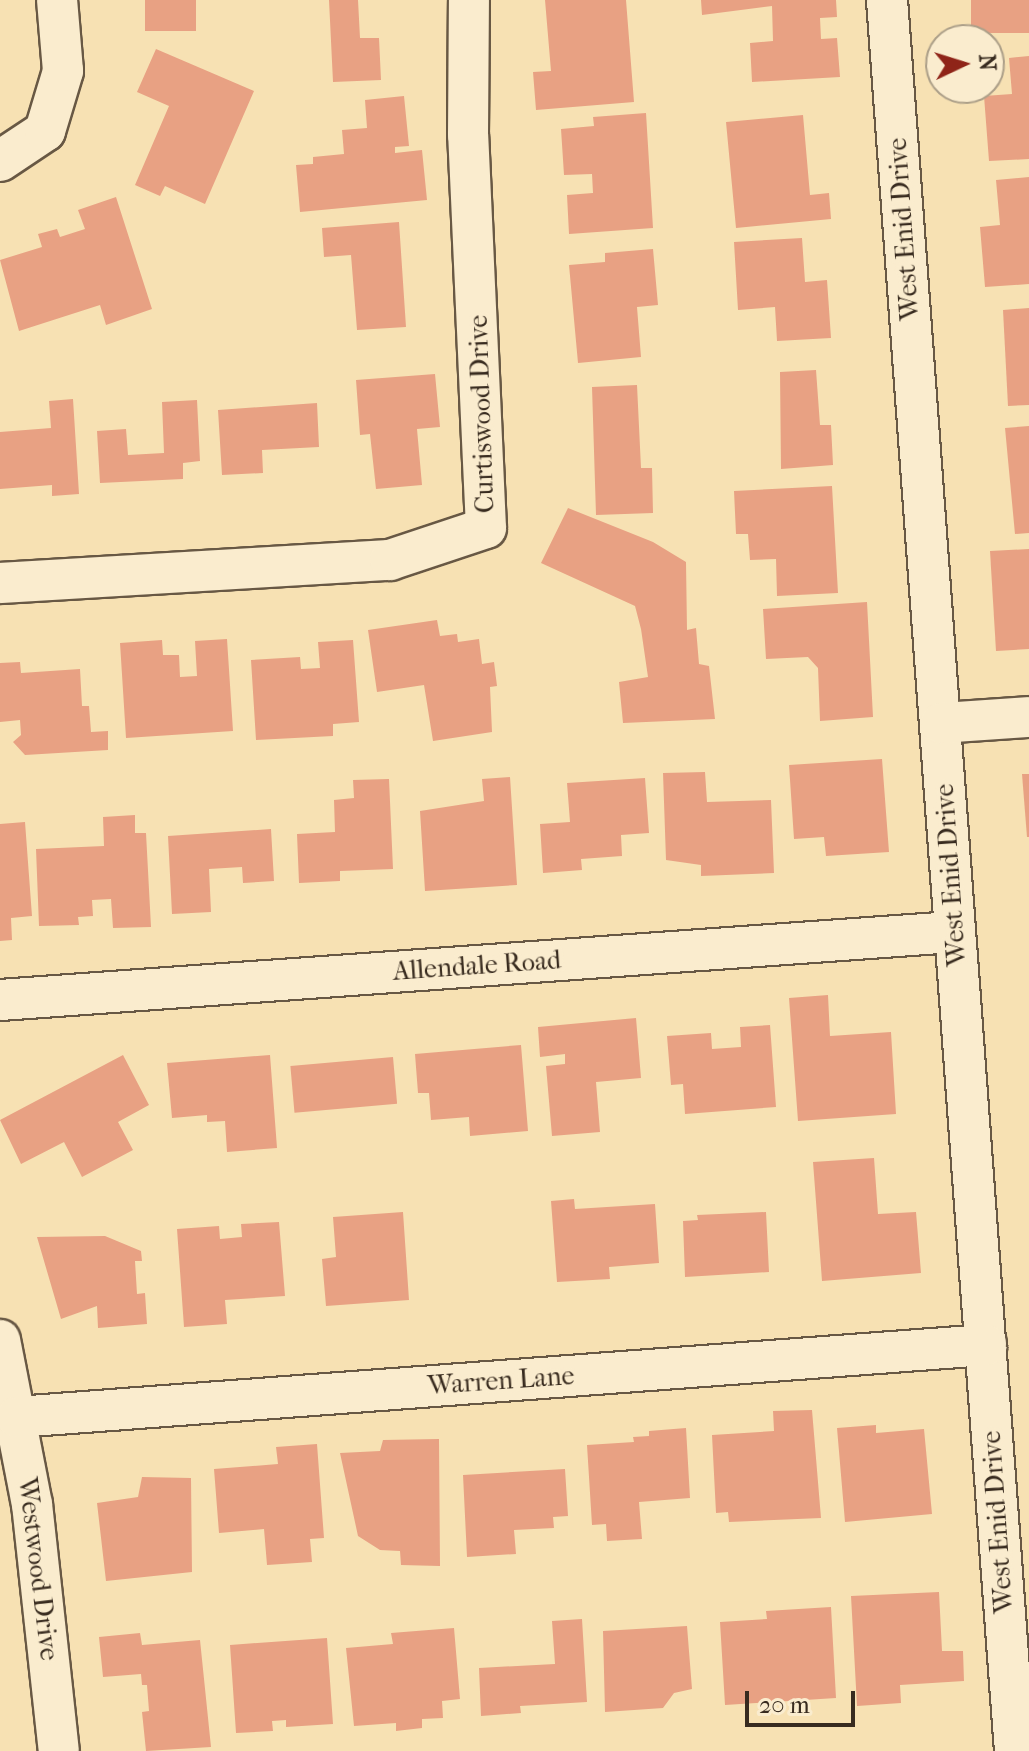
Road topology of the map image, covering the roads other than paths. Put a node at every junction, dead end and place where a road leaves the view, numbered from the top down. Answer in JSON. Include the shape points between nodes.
{"nodes":[{"id":1,"x":57,"y":0,"type":"edge"},
{"id":2,"x":469,"y":0,"type":"edge"},
{"id":3,"x":887,"y":0,"type":"edge"},
{"id":4,"x":0,"y":161,"type":"edge"},
{"id":5,"x":0,"y":583,"type":"edge"},
{"id":6,"x":1029,"y":717,"type":"edge"},
{"id":7,"x":941,"y":723,"type":"junction"},
{"id":8,"x":954,"y":932,"type":"junction"},
{"id":9,"x":0,"y":1000,"type":"edge"},
{"id":10,"x":0,"y":1340,"type":"edge"},
{"id":11,"x":986,"y":1345,"type":"junction"},
{"id":12,"x":17,"y":1417,"type":"junction"},
{"id":13,"x":59,"y":1751,"type":"edge"},
{"id":14,"x":1015,"y":1751,"type":"edge"}],
"edges":[{"from":1,"to":4,"type":"street","via":[[63,71],[45,131]]},
{"from":2,"to":5,"type":"street","name":"Curtiswood Drive","via":[[468,135],[486,528],[390,560]]},
{"from":3,"to":7,"type":"street","name":"West Enid Drive"},
{"from":6,"to":7,"type":"street"},
{"from":7,"to":8,"type":"street","name":"West Enid Drive"},
{"from":8,"to":9,"type":"street","name":"Allendale Road"},
{"from":8,"to":11,"type":"street","name":"West Enid Drive"},
{"from":10,"to":12,"type":"street","name":"Westwood Drive"},
{"from":11,"to":12,"type":"street","name":"Warren Lane"},
{"from":11,"to":14,"type":"street","name":"West Enid Drive"},
{"from":12,"to":13,"type":"street","name":"Westwood Drive","via":[[32,1504]]}]}
